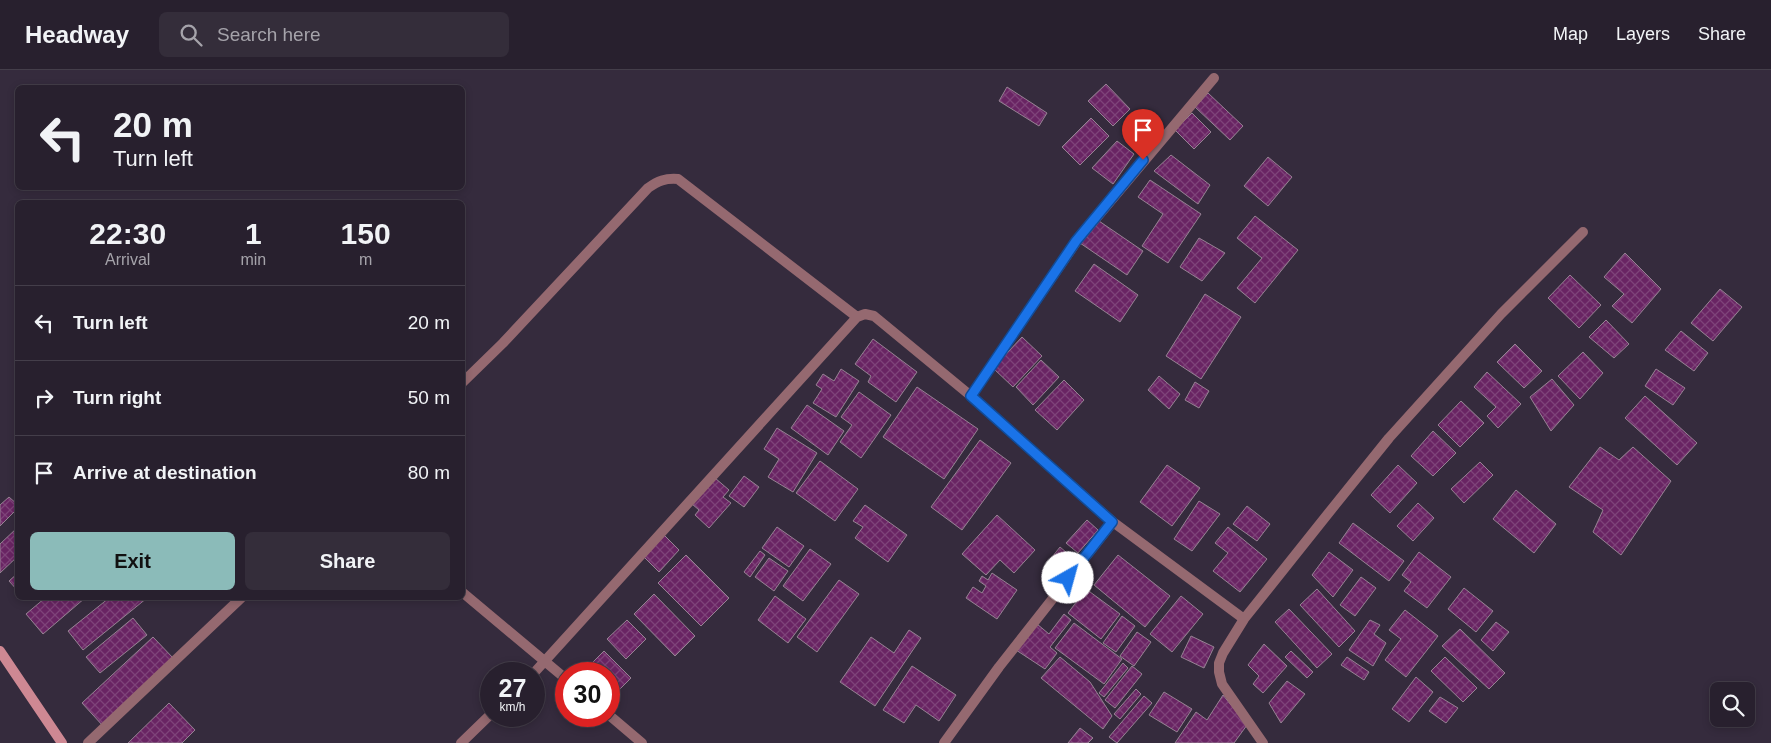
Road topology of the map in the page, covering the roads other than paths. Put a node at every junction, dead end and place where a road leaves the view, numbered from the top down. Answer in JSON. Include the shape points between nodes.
{"nodes":[{"id":1,"x":1214,"y":78,"type":"dead end"},
{"id":2,"x":1583,"y":232,"type":"dead end"},
{"id":3,"x":857,"y":317,"type":"junction"},
{"id":4,"x":465,"y":380,"type":"edge"},
{"id":5,"x":971,"y":396,"type":"junction"},
{"id":6,"x":1112,"y":522,"type":"junction"},
{"id":7,"x":465,"y":594,"type":"edge"},
{"id":8,"x":239,"y":600,"type":"edge"},
{"id":9,"x":1244,"y":619,"type":"junction"},
{"id":10,"x":0,"y":651,"type":"edge"},
{"id":11,"x":546,"y":662,"type":"junction"},
{"id":12,"x":555,"y":670,"type":"edge"},
{"id":13,"x":620,"y":724,"type":"edge"},
{"id":14,"x":480,"y":725,"type":"edge"},
{"id":15,"x":62,"y":743,"type":"edge"},
{"id":16,"x":88,"y":743,"type":"edge"},
{"id":17,"x":461,"y":743,"type":"edge"},
{"id":18,"x":642,"y":743,"type":"edge"},
{"id":19,"x":944,"y":743,"type":"edge"},
{"id":20,"x":1263,"y":743,"type":"edge"}],
"edges":[{"from":1,"to":5,"type":"street","via":[[1076,241]]},
{"from":2,"to":9,"type":"street","via":[[1502,314],[1389,438]]},
{"from":3,"to":4,"type":"street","via":[[678,179],[669,178],[648,188]]},
{"from":3,"to":5,"type":"street","via":[[865,314],[874,316]]},
{"from":3,"to":11,"type":"street"},
{"from":5,"to":6,"type":"street"},
{"from":6,"to":9,"type":"street"},
{"from":6,"to":19,"type":"street"},
{"from":7,"to":11,"type":"street"},
{"from":8,"to":16,"type":"street"},
{"from":9,"to":20,"type":"street","via":[[1222,653],[1219,672],[1222,684]]},
{"from":10,"to":15,"type":"main road"},
{"from":11,"to":12,"type":"street"},
{"from":13,"to":18,"type":"street"},
{"from":14,"to":17,"type":"street"}]}
